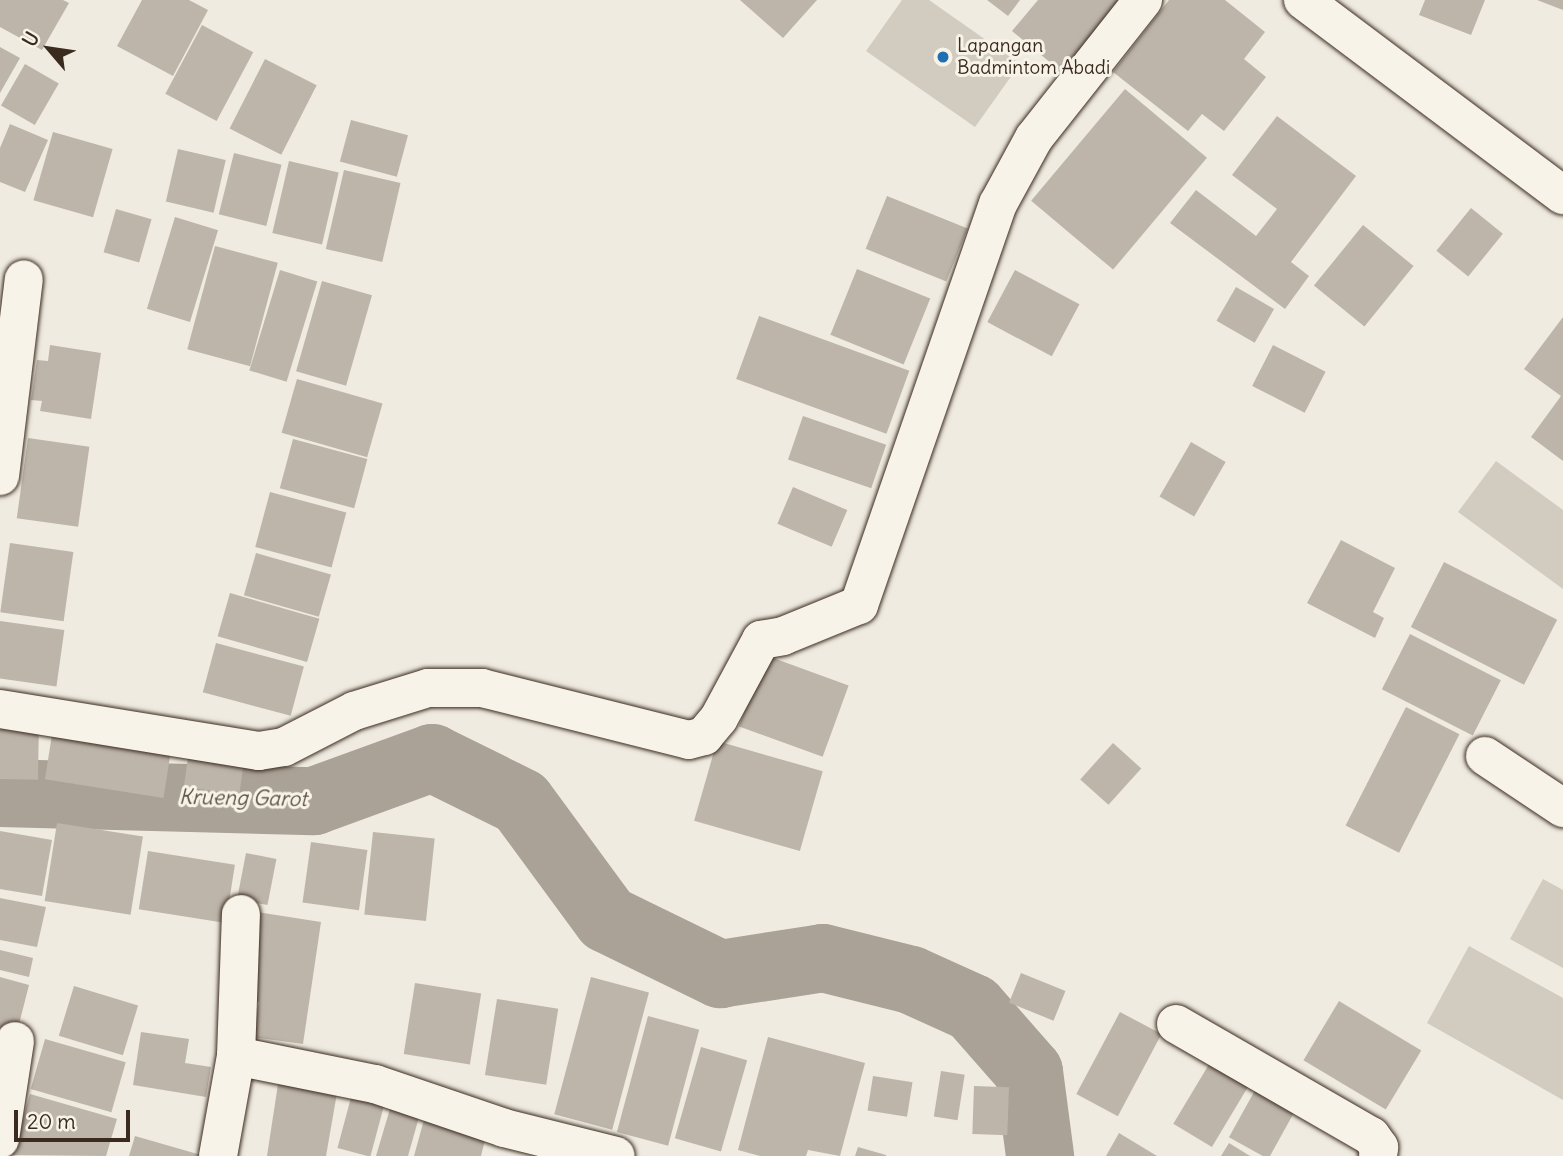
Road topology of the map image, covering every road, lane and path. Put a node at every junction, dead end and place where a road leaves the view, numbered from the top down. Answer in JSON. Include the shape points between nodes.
{"nodes":[{"id":1,"x":1143,"y":0,"type":"edge"},
{"id":2,"x":1303,"y":0,"type":"edge"},
{"id":3,"x":1563,"y":195,"type":"edge"},
{"id":4,"x":24,"y":279,"type":"dead end"},
{"id":5,"x":0,"y":476,"type":"edge"},
{"id":6,"x":0,"y":709,"type":"edge"},
{"id":7,"x":1485,"y":756,"type":"dead end"},
{"id":8,"x":1563,"y":808,"type":"edge"},
{"id":9,"x":241,"y":914,"type":"dead end"},
{"id":10,"x":1176,"y":1024,"type":"dead end"},
{"id":11,"x":15,"y":1041,"type":"dead end"},
{"id":12,"x":236,"y":1056,"type":"junction"},
{"id":13,"x":0,"y":1139,"type":"edge"},
{"id":14,"x":501,"y":1142,"type":"edge"},
{"id":15,"x":218,"y":1156,"type":"edge"},
{"id":16,"x":616,"y":1156,"type":"edge"},
{"id":17,"x":1378,"y":1156,"type":"edge"}],
"edges":[{"from":1,"to":6,"type":"street","via":[[1034,138],[998,204],[859,605],[783,636],[761,640],[719,718],[704,736],[689,740],[482,688],[428,688],[354,712],[284,747],[259,751]]},
{"from":2,"to":3,"type":"street"},
{"from":4,"to":5,"type":"street"},
{"from":7,"to":8,"type":"street"},
{"from":9,"to":12,"type":"street"},
{"from":10,"to":17,"type":"street","via":[[1370,1136],[1379,1147]]},
{"from":11,"to":13,"type":"street"},
{"from":12,"to":14,"type":"street","via":[[375,1084]]},
{"from":12,"to":15,"type":"street"},
{"from":14,"to":16,"type":"street"}]}
